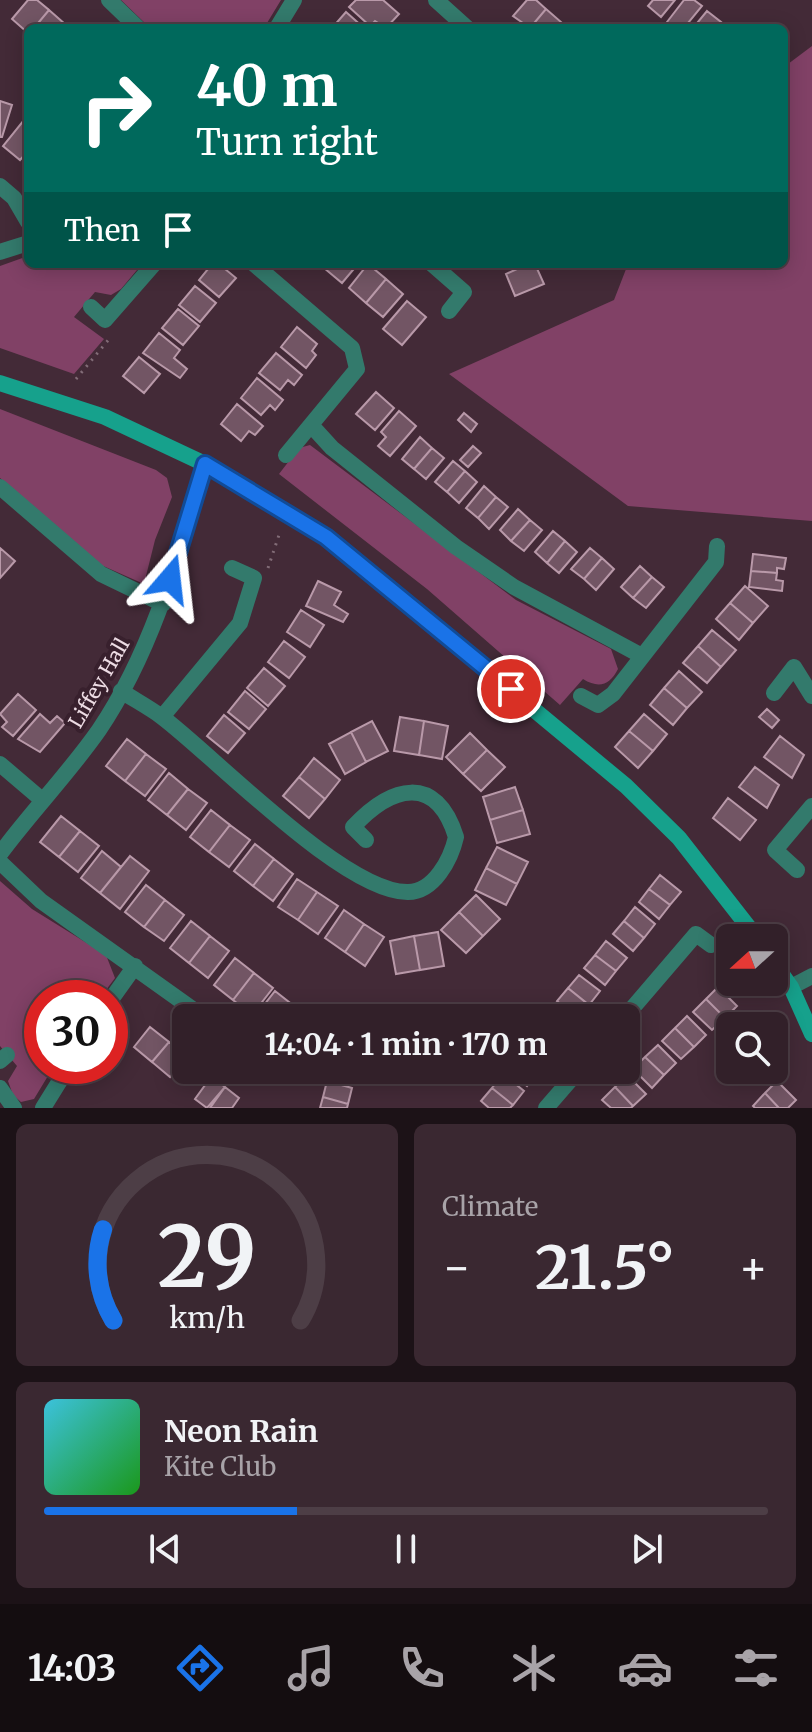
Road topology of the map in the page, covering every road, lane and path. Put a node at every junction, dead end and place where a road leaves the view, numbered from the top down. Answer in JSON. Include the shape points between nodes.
{"nodes":[{"id":1,"x":109,"y":0,"type":"edge"},
{"id":2,"x":294,"y":0,"type":"edge"},
{"id":3,"x":436,"y":0,"type":"edge"},
{"id":4,"x":134,"y":24,"type":"edge"},
{"id":5,"x":279,"y":24,"type":"edge"},
{"id":6,"x":463,"y":24,"type":"edge"},
{"id":7,"x":0,"y":186,"type":"edge"},
{"id":8,"x":24,"y":215,"type":"edge"},
{"id":9,"x":24,"y":244,"type":"edge"},
{"id":10,"x":0,"y":252,"type":"edge"},
{"id":11,"x":150,"y":268,"type":"edge"},
{"id":12,"x":259,"y":268,"type":"edge"},
{"id":13,"x":437,"y":268,"type":"edge"},
{"id":14,"x":91,"y":307,"type":"dead end"},
{"id":15,"x":449,"y":311,"type":"dead end"},
{"id":16,"x":110,"y":338,"type":"dead end"},
{"id":17,"x":76,"y":379,"type":"dead end"},
{"id":18,"x":0,"y":383,"type":"edge"},
{"id":19,"x":311,"y":425,"type":"junction"},
{"id":20,"x":286,"y":455,"type":"dead end"},
{"id":21,"x":205,"y":464,"type":"junction"},
{"id":22,"x":0,"y":487,"type":"edge"},
{"id":23,"x":279,"y":535,"type":"dead end"},
{"id":24,"x":717,"y":546,"type":"dead end"},
{"id":25,"x":232,"y":568,"type":"dead end"},
{"id":26,"x":267,"y":571,"type":"dead end"},
{"id":27,"x":163,"y":604,"type":"junction"},
{"id":28,"x":642,"y":656,"type":"junction"},
{"id":29,"x":121,"y":691,"type":"junction"},
{"id":30,"x":774,"y":693,"type":"dead end"},
{"id":31,"x":581,"y":696,"type":"dead end"},
{"id":32,"x":812,"y":696,"type":"edge"},
{"id":33,"x":162,"y":717,"type":"junction"},
{"id":34,"x":0,"y":764,"type":"edge"},
{"id":35,"x":41,"y":799,"type":"junction"},
{"id":36,"x":812,"y":806,"type":"edge"},
{"id":37,"x":366,"y":840,"type":"dead end"},
{"id":38,"x":0,"y":854,"type":"edge"},
{"id":39,"x":0,"y":862,"type":"edge"},
{"id":40,"x":797,"y":870,"type":"dead end"},
{"id":41,"x":746,"y":924,"type":"edge"},
{"id":42,"x":711,"y":945,"type":"dead end"},
{"id":43,"x":135,"y":966,"type":"junction"},
{"id":44,"x":812,"y":976,"type":"edge"},
{"id":45,"x":125,"y":980,"type":"edge"},
{"id":46,"x":788,"y":983,"type":"edge"},
{"id":47,"x":791,"y":987,"type":"junction"},
{"id":48,"x":186,"y":1004,"type":"edge"},
{"id":49,"x":636,"y":1004,"type":"edge"},
{"id":50,"x":812,"y":1034,"type":"edge"},
{"id":51,"x":58,"y":1084,"type":"edge"},
{"id":52,"x":567,"y":1084,"type":"edge"},
{"id":53,"x":0,"y":1088,"type":"edge"},
{"id":54,"x":14,"y":1108,"type":"edge"},
{"id":55,"x":43,"y":1108,"type":"edge"},
{"id":56,"x":546,"y":1108,"type":"edge"}],
"edges":[{"from":1,"to":4,"type":"street"},
{"from":2,"to":5,"type":"street"},
{"from":3,"to":6,"type":"street"},
{"from":7,"to":8,"type":"street"},
{"from":9,"to":10,"type":"street"},
{"from":11,"to":14,"type":"street","via":[[105,320]]},
{"from":12,"to":19,"type":"street","via":[[352,348],[358,359],[357,369]]},
{"from":13,"to":15,"type":"street","via":[[464,292]]},
{"from":16,"to":17,"type":"path"},
{"from":18,"to":21,"type":"street","via":[[105,417]]},
{"from":19,"to":20,"type":"street"},
{"from":19,"to":28,"type":"street","via":[[332,448],[456,547],[514,587]]},
{"from":21,"to":27,"type":"street","name":"Liffey Hall"},
{"from":21,"to":41,"type":"street","via":[[326,537],[626,786],[679,838]]},
{"from":22,"to":27,"type":"street","via":[[101,574]]},
{"from":23,"to":26,"type":"path"},
{"from":24,"to":28,"type":"street","via":[[716,562]]},
{"from":25,"to":33,"type":"street","via":[[254,578],[240,623]]},
{"from":27,"to":29,"type":"street","name":"Liffey Hall"},
{"from":28,"to":31,"type":"street","via":[[598,705]]},
{"from":29,"to":33,"type":"street"},
{"from":29,"to":35,"type":"street","name":"Liffey Hall","via":[[98,731]]},
{"from":30,"to":32,"type":"street","via":[[794,667]]},
{"from":33,"to":37,"type":"street","via":[[284,821],[351,871],[387,889],[417,891],[428,885],[441,871],[456,837],[440,803],[411,793],[372,807],[353,827]]},
{"from":34,"to":35,"type":"street"},
{"from":35,"to":38,"type":"street","name":"Liffey Hall"},
{"from":36,"to":40,"type":"street","via":[[775,850]]},
{"from":39,"to":43,"type":"street","via":[[41,901]]},
{"from":42,"to":49,"type":"street","via":[[696,934]]},
{"from":43,"to":45,"type":"street"},
{"from":43,"to":48,"type":"street"},
{"from":44,"to":47,"type":"street"},
{"from":46,"to":47,"type":"street"},
{"from":47,"to":50,"type":"street"},
{"from":51,"to":55,"type":"street"},
{"from":52,"to":56,"type":"street"},
{"from":53,"to":54,"type":"street"}]}
